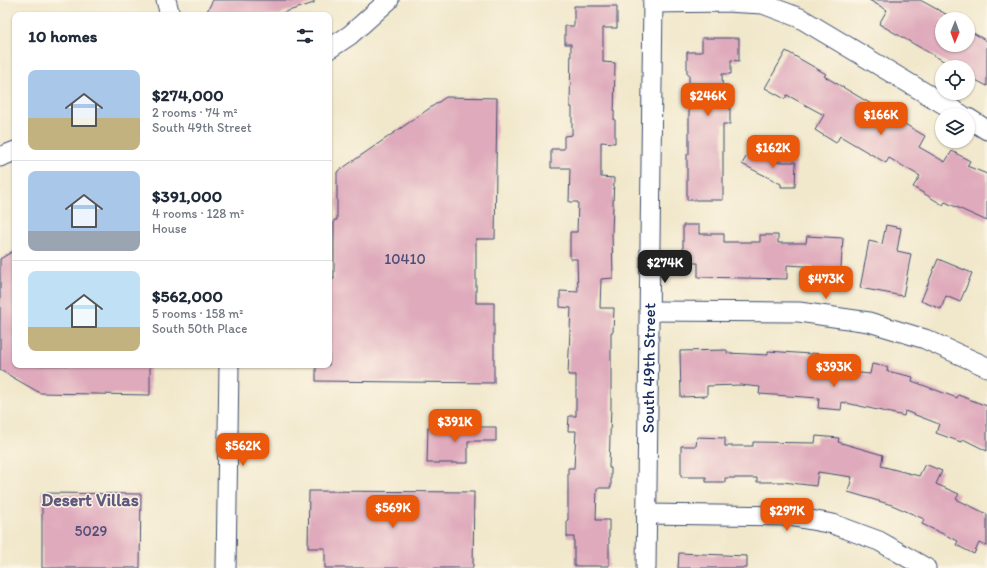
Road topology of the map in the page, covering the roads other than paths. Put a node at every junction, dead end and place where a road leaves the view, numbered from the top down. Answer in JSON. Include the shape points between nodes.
{"nodes":[{"id":1,"x":166,"y":0,"type":"edge"},
{"id":2,"x":389,"y":0,"type":"edge"},
{"id":3,"x":653,"y":1,"type":"edge"},
{"id":4,"x":169,"y":12,"type":"edge"},
{"id":5,"x":332,"y":47,"type":"edge"},
{"id":6,"x":950,"y":108,"type":"edge"},
{"id":7,"x":975,"y":122,"type":"edge"},
{"id":8,"x":987,"y":130,"type":"edge"},
{"id":9,"x":12,"y":152,"type":"edge"},
{"id":10,"x":0,"y":157,"type":"edge"},
{"id":11,"x":649,"y":311,"type":"junction"},
{"id":12,"x":987,"y":367,"type":"edge"},
{"id":13,"x":229,"y":368,"type":"edge"},
{"id":14,"x":646,"y":514,"type":"junction"},
{"id":15,"x":226,"y":568,"type":"edge"},
{"id":16,"x":646,"y":568,"type":"edge"},
{"id":17,"x":926,"y":568,"type":"edge"}],
"edges":[{"from":1,"to":4,"type":"street"},
{"from":2,"to":5,"type":"street","via":[[350,35]]},
{"from":3,"to":6,"type":"street","via":[[763,4],[800,18]]},
{"from":3,"to":11,"type":"street","name":"South 49th Street"},
{"from":7,"to":8,"type":"street"},
{"from":9,"to":10,"type":"street"},
{"from":11,"to":12,"type":"street","via":[[799,312],[869,322],[925,339]]},
{"from":11,"to":14,"type":"street","name":"South 49th Street"},
{"from":13,"to":15,"type":"street"},
{"from":14,"to":16,"type":"street","name":"South 49th Street"},
{"from":14,"to":17,"type":"street","via":[[788,516],[833,524],[879,541]]}]}
